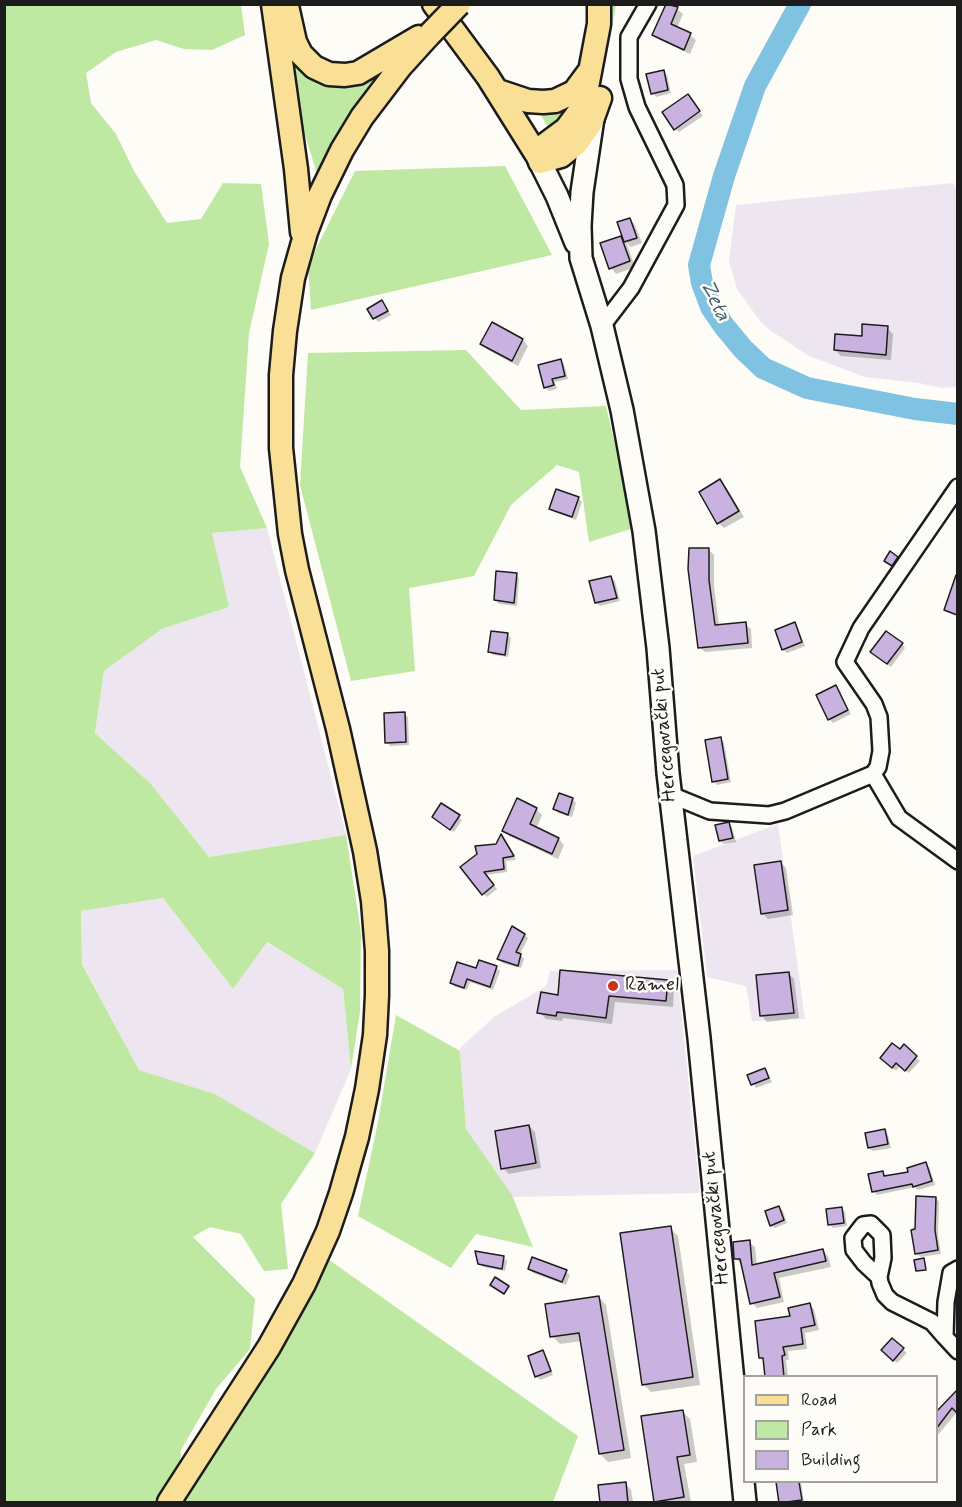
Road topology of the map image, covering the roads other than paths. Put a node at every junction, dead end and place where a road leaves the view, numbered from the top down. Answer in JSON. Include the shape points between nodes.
{"nodes":[{"id":1,"x":273,"y":4,"type":"edge"},
{"id":2,"x":287,"y":4,"type":"edge"},
{"id":3,"x":434,"y":4,"type":"edge"},
{"id":4,"x":459,"y":4,"type":"edge"},
{"id":5,"x":599,"y":4,"type":"edge"},
{"id":6,"x":615,"y":4,"type":"edge"},
{"id":7,"x":648,"y":4,"type":"edge"},
{"id":8,"x":429,"y":35,"type":"junction"},
{"id":9,"x":590,"y":72,"type":"junction"},
{"id":10,"x":498,"y":91,"type":"junction"},
{"id":11,"x":594,"y":117,"type":"junction"},
{"id":12,"x":538,"y":157,"type":"junction"},
{"id":13,"x":303,"y":241,"type":"junction"},
{"id":14,"x":581,"y":258,"type":"junction"},
{"id":15,"x":602,"y":326,"type":"junction"},
{"id":16,"x":957,"y":487,"type":"edge"},
{"id":17,"x":873,"y":774,"type":"junction"},
{"id":18,"x":670,"y":795,"type":"junction"},
{"id":19,"x":957,"y":861,"type":"edge"},
{"id":20,"x":957,"y":1269,"type":"edge"},
{"id":21,"x":879,"y":1277,"type":"dead end"},
{"id":22,"x":945,"y":1337,"type":"junction"},
{"id":23,"x":957,"y":1351,"type":"edge"},
{"id":24,"x":743,"y":1483,"type":"edge"},
{"id":25,"x":743,"y":1483,"type":"edge"},
{"id":26,"x":170,"y":1503,"type":"edge"},
{"id":27,"x":745,"y":1503,"type":"edge"}],
"edges":[{"from":1,"to":13,"type":"main road"},
{"from":2,"to":8,"type":"main road","via":[[301,54],[314,67],[329,74],[358,73],[408,42]]},
{"from":3,"to":10,"type":"main road"},
{"from":4,"to":8,"type":"main road","bridge":true},
{"from":5,"to":9,"type":"main road"},
{"from":6,"to":11,"type":"main road"},
{"from":7,"to":15,"type":"street","via":[[629,37],[628,79],[637,107],[675,185],[676,205],[631,288]]},
{"from":8,"to":13,"type":"main road","via":[[356,127],[324,187]]},
{"from":9,"to":10,"type":"main road","via":[[573,92],[555,101],[528,101]]},
{"from":9,"to":12,"type":"main road","via":[[579,114]]},
{"from":10,"to":12,"type":"main road"},
{"from":11,"to":12,"type":"main road","via":[[585,134],[561,156]]},
{"from":11,"to":14,"type":"main road","via":[[582,192]]},
{"from":12,"to":14,"type":"main road"},
{"from":13,"to":26,"type":"main road","via":[[284,345],[282,472],[294,556],[338,729],[369,875],[377,951],[374,1044],[352,1156],[312,1266],[269,1347]]},
{"from":14,"to":15,"type":"main road","name":"Hercegovački put"},
{"from":15,"to":18,"type":"main road","name":"Hercegovački put","via":[[629,441],[644,531]]},
{"from":16,"to":17,"type":"street","via":[[861,628],[845,662],[879,717],[881,751]]},
{"from":17,"to":18,"type":"street","via":[[770,815],[710,811]]},
{"from":17,"to":19,"type":"street","via":[[899,818]]},
{"from":18,"to":24,"type":"main road","name":"Hercegovački put","via":[[700,1049]]},
{"from":20,"to":22,"type":"street","via":[[951,1273]]},
{"from":21,"to":22,"type":"street","via":[[892,1302],[932,1322]]},
{"from":22,"to":23,"type":"street"},
{"from":25,"to":27,"type":"main road","name":"Hercegovački put"}]}
